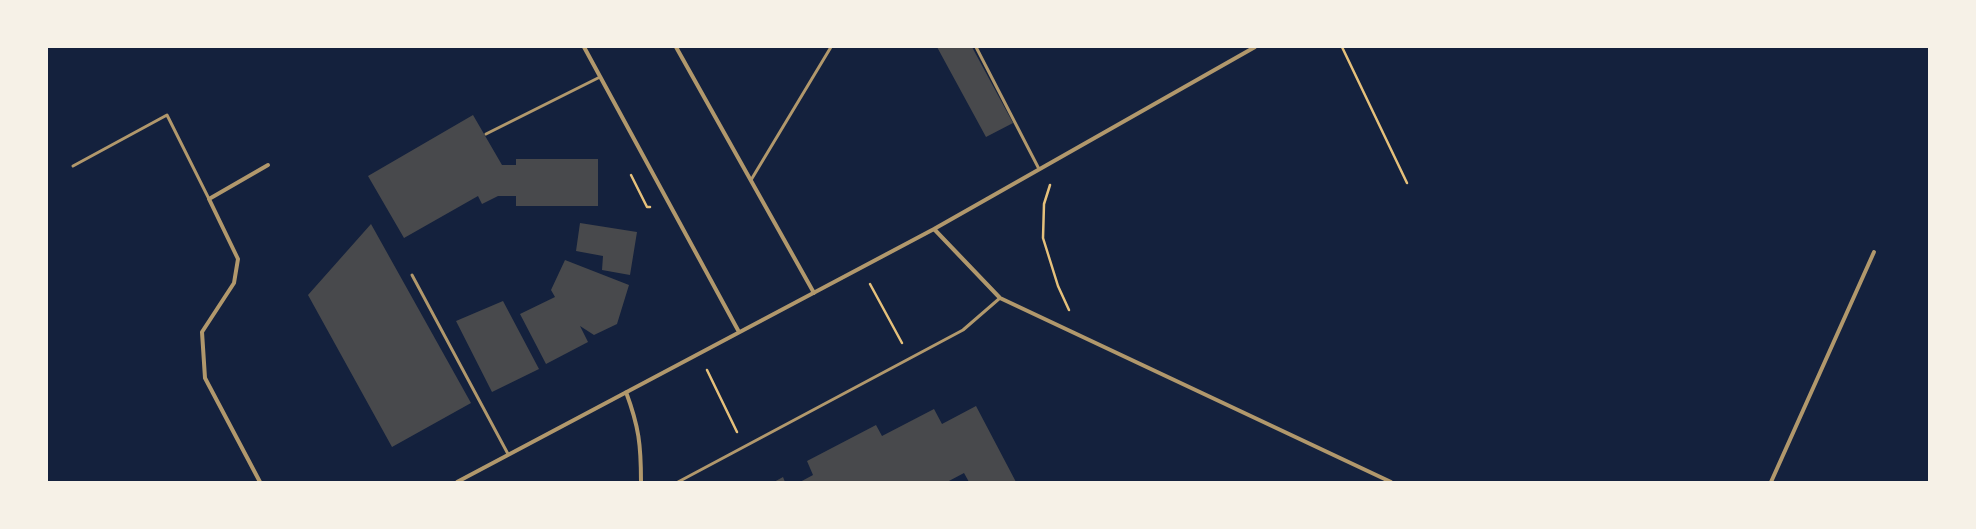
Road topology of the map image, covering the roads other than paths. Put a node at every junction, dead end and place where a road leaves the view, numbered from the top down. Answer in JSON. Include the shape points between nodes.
{"nodes":[{"id":1,"x":584,"y":47,"type":"edge"},
{"id":2,"x":676,"y":47,"type":"edge"},
{"id":3,"x":831,"y":47,"type":"edge"},
{"id":4,"x":976,"y":47,"type":"edge"},
{"id":5,"x":1255,"y":47,"type":"edge"},
{"id":6,"x":600,"y":77,"type":"junction"},
{"id":7,"x":486,"y":134,"type":"dead end"},
{"id":8,"x":268,"y":165,"type":"dead end"},
{"id":9,"x":73,"y":166,"type":"dead end"},
{"id":10,"x":1039,"y":169,"type":"junction"},
{"id":11,"x":751,"y":180,"type":"junction"},
{"id":12,"x":209,"y":199,"type":"junction"},
{"id":13,"x":934,"y":229,"type":"junction"},
{"id":14,"x":1874,"y":252,"type":"dead end"},
{"id":15,"x":412,"y":275,"type":"dead end"},
{"id":16,"x":814,"y":293,"type":"junction"},
{"id":17,"x":1000,"y":298,"type":"junction"},
{"id":18,"x":739,"y":332,"type":"junction"},
{"id":19,"x":626,"y":392,"type":"junction"},
{"id":20,"x":508,"y":454,"type":"junction"},
{"id":21,"x":260,"y":482,"type":"edge"},
{"id":22,"x":456,"y":482,"type":"edge"},
{"id":23,"x":641,"y":482,"type":"edge"},
{"id":24,"x":678,"y":482,"type":"edge"},
{"id":25,"x":1390,"y":482,"type":"edge"},
{"id":26,"x":1770,"y":482,"type":"edge"}],
"edges":[{"from":1,"to":6,"type":"street"},
{"from":2,"to":11,"type":"street"},
{"from":3,"to":11,"type":"lane"},
{"from":4,"to":10,"type":"lane"},
{"from":5,"to":10,"type":"street"},
{"from":6,"to":7,"type":"lane"},
{"from":6,"to":18,"type":"street"},
{"from":8,"to":12,"type":"street"},
{"from":9,"to":12,"type":"lane","via":[[167,115]]},
{"from":10,"to":13,"type":"street"},
{"from":11,"to":16,"type":"street"},
{"from":12,"to":21,"type":"street","via":[[238,259],[234,283],[202,332],[204,378]]},
{"from":13,"to":16,"type":"street"},
{"from":13,"to":17,"type":"street"},
{"from":14,"to":26,"type":"street"},
{"from":15,"to":20,"type":"lane"},
{"from":16,"to":18,"type":"street"},
{"from":17,"to":24,"type":"lane","via":[[963,330]]},
{"from":17,"to":25,"type":"street"},
{"from":18,"to":19,"type":"street"},
{"from":19,"to":20,"type":"street"},
{"from":19,"to":23,"type":"street","via":[[639,433]]},
{"from":20,"to":22,"type":"street"}]}
